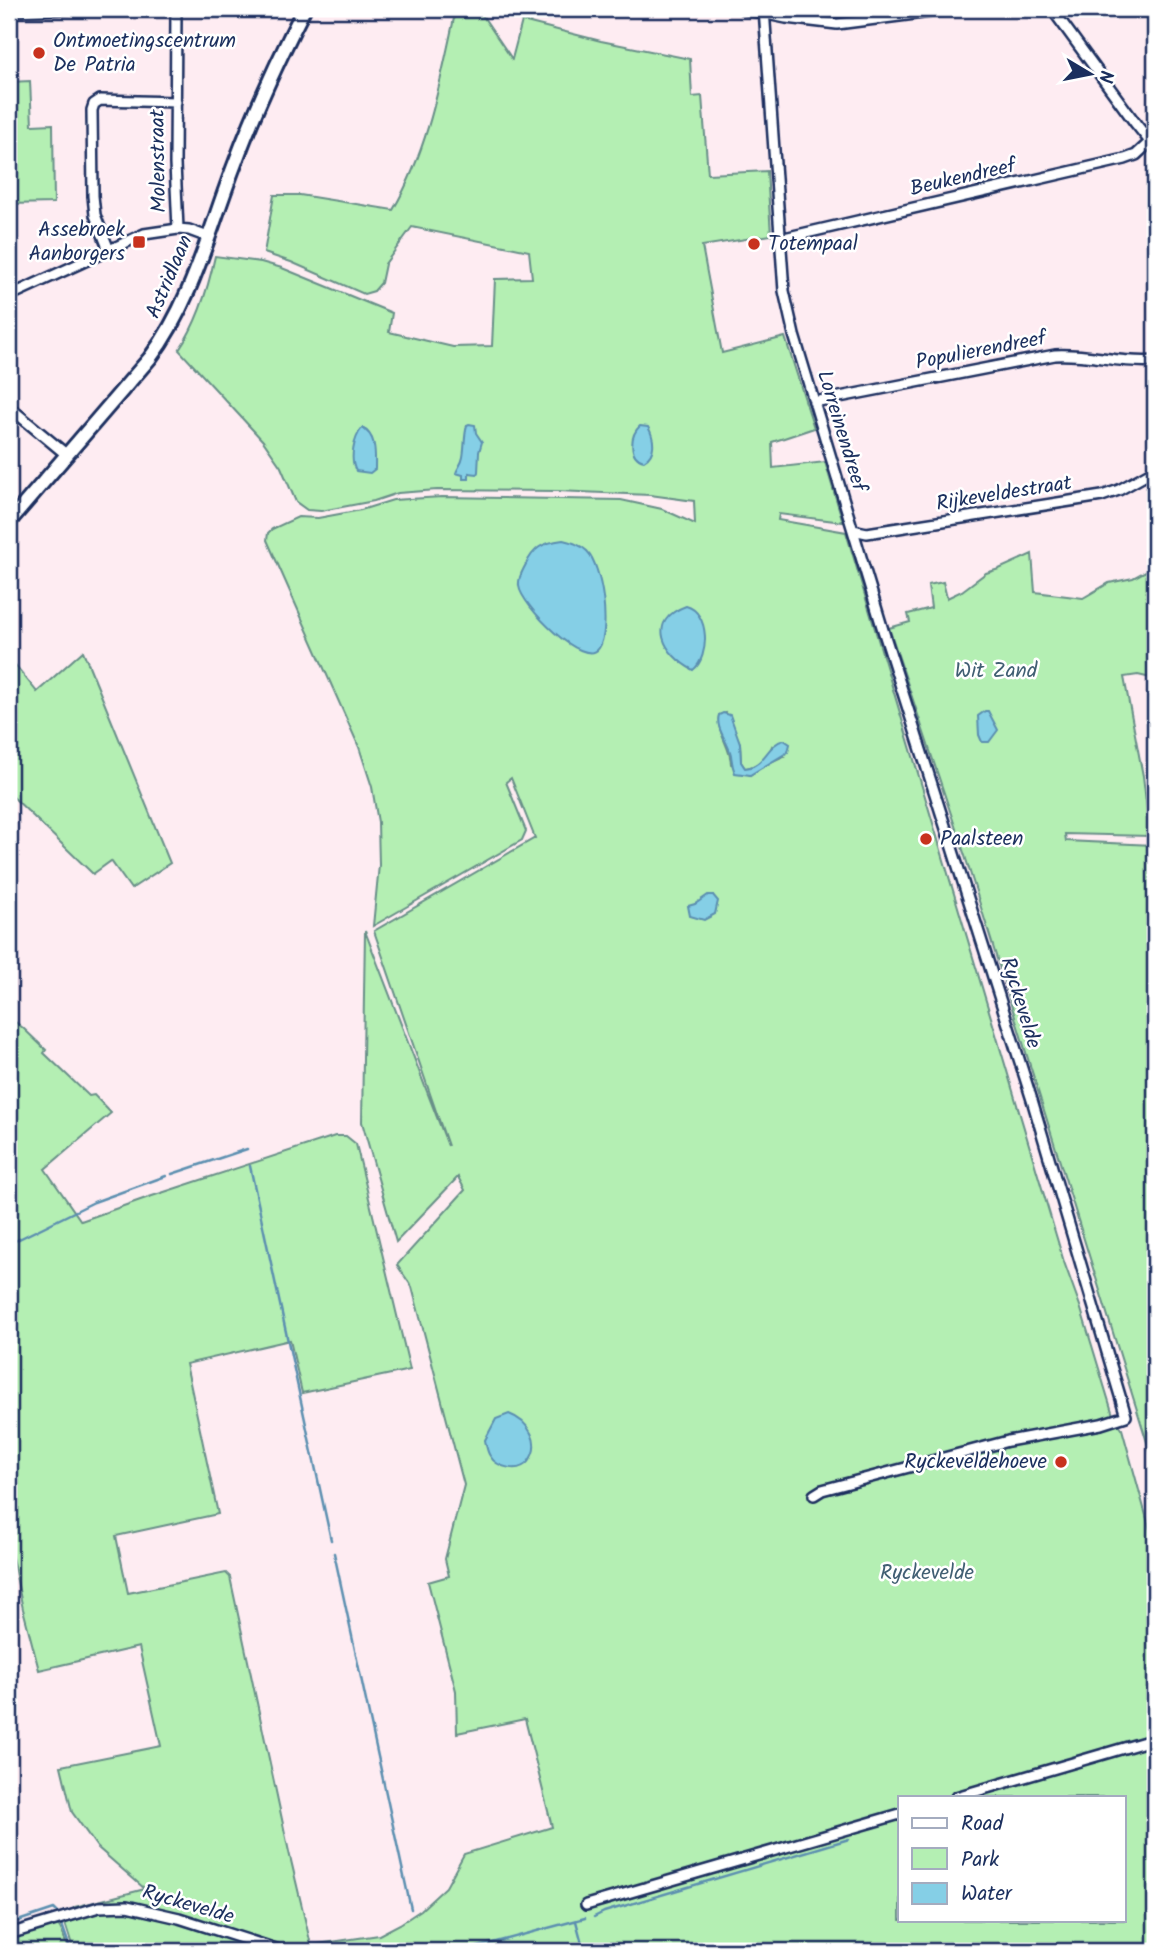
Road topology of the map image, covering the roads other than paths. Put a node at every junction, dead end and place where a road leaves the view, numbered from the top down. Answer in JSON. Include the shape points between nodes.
{"nodes":[{"id":1,"x":69,"y":9,"type":"edge"},
{"id":2,"x":176,"y":9,"type":"edge"},
{"id":3,"x":304,"y":9,"type":"edge"},
{"id":4,"x":743,"y":9,"type":"edge"},
{"id":5,"x":954,"y":9,"type":"edge"},
{"id":6,"x":1052,"y":9,"type":"edge"},
{"id":7,"x":9,"y":11,"type":"edge"},
{"id":8,"x":764,"y":11,"type":"edge"},
{"id":9,"x":176,"y":102,"type":"junction"},
{"id":10,"x":1153,"y":145,"type":"edge"},
{"id":11,"x":178,"y":229,"type":"junction"},
{"id":12,"x":208,"y":237,"type":"junction"},
{"id":13,"x":780,"y":239,"type":"junction"},
{"id":14,"x":108,"y":250,"type":"junction"},
{"id":15,"x":9,"y":296,"type":"edge"},
{"id":16,"x":1155,"y":361,"type":"edge"},
{"id":17,"x":814,"y":402,"type":"junction"},
{"id":18,"x":9,"y":407,"type":"edge"},
{"id":19,"x":67,"y":454,"type":"junction"},
{"id":20,"x":1155,"y":470,"type":"edge"},
{"id":21,"x":9,"y":522,"type":"edge"},
{"id":22,"x":853,"y":530,"type":"junction"},
{"id":23,"x":953,"y":850,"type":"joint"},
{"id":24,"x":814,"y":1495,"type":"dead end"},
{"id":25,"x":1155,"y":1739,"type":"edge"},
{"id":26,"x":959,"y":1796,"type":"edge"},
{"id":27,"x":898,"y":1815,"type":"edge"},
{"id":28,"x":586,"y":1905,"type":"dead end"},
{"id":29,"x":9,"y":1934,"type":"edge"},
{"id":30,"x":282,"y":1951,"type":"edge"}],
"edges":[{"from":1,"to":7,"type":"street"},
{"from":2,"to":9,"type":"street","name":"Molenstraat"},
{"from":3,"to":12,"type":"main road","name":"Astridlaan","via":[[255,113]]},
{"from":4,"to":8,"type":"street"},
{"from":5,"to":8,"type":"street","via":[[837,24]]},
{"from":6,"to":10,"type":"street"},
{"from":8,"to":13,"type":"street","name":"Lorreinendreef"},
{"from":9,"to":11,"type":"street","name":"Molenstraat"},
{"from":9,"to":14,"type":"street","via":[[100,100],[94,104],[93,196]]},
{"from":10,"to":13,"type":"street","name":"Beukendreef","via":[[1125,159]]},
{"from":11,"to":12,"type":"street"},
{"from":11,"to":14,"type":"street","via":[[144,234]]},
{"from":12,"to":19,"type":"main road","name":"Astridlaan","via":[[187,294],[159,346]]},
{"from":13,"to":17,"type":"street","name":"Lorreinendreef","via":[[784,291]]},
{"from":14,"to":15,"type":"street"},
{"from":16,"to":17,"type":"street","name":"Populierendreef","via":[[1055,355]]},
{"from":17,"to":22,"type":"street","name":"Lorreinendreef"},
{"from":18,"to":19,"type":"street"},
{"from":19,"to":21,"type":"main road","name":"Astridlaan"},
{"from":20,"to":22,"type":"street","name":"Rijkeveldestraat","via":[[1102,496],[867,533]]},
{"from":22,"to":23,"type":"street","name":"Lorreinendreef"},
{"from":23,"to":24,"type":"street","name":"Ryckevelde","via":[[1126,1416],[1008,1441]]},
{"from":25,"to":26,"type":"street"},
{"from":27,"to":28,"type":"street"},
{"from":29,"to":30,"type":"street","name":"Ryckevelde","via":[[110,1905],[127,1906]]}]}
